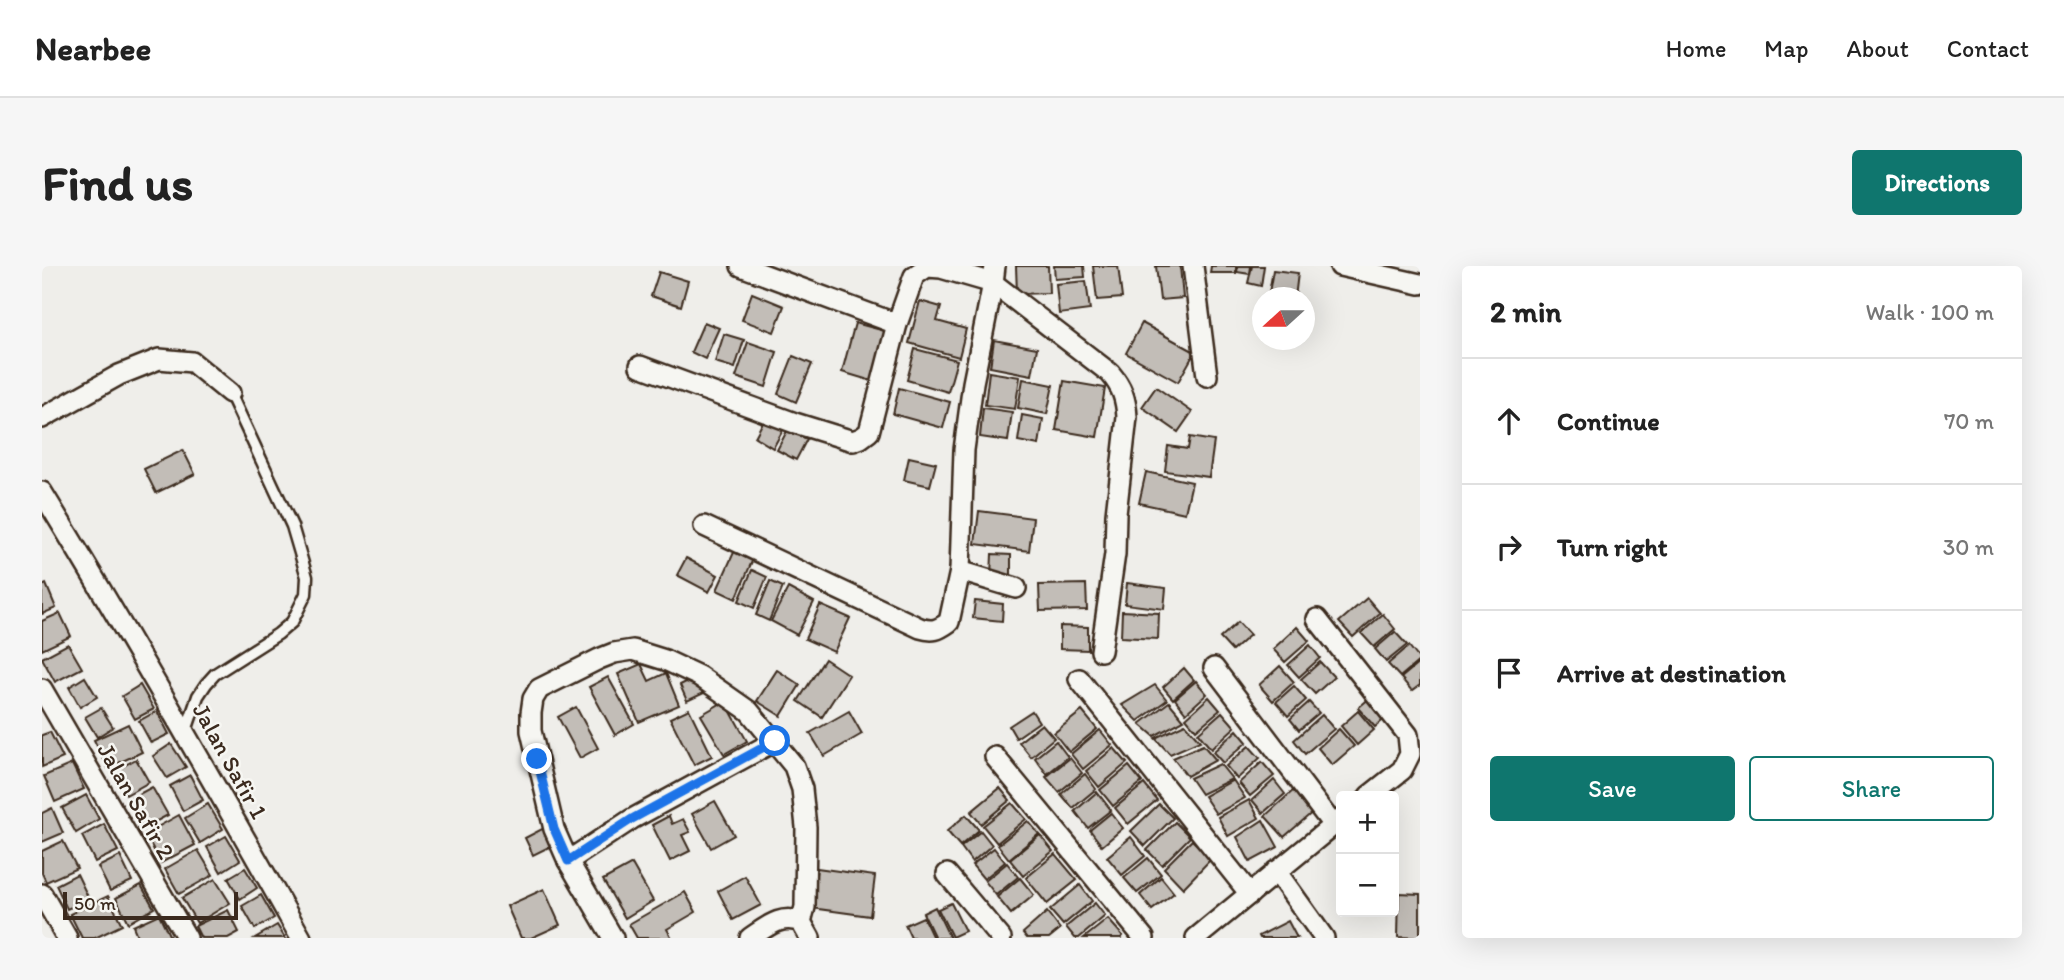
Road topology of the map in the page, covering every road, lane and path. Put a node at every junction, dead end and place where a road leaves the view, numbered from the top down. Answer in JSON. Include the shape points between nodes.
{"nodes":[{"id":1,"x":741,"y":266,"type":"edge"},
{"id":2,"x":1193,"y":266,"type":"edge"},
{"id":3,"x":1340,"y":266,"type":"edge"},
{"id":4,"x":994,"y":274,"type":"edge"},
{"id":5,"x":1420,"y":284,"type":"edge"},
{"id":6,"x":897,"y":324,"type":"junction"},
{"id":7,"x":640,"y":366,"type":"dead end"},
{"id":8,"x":1207,"y":376,"type":"dead end"},
{"id":9,"x":230,"y":393,"type":"joint"},
{"id":10,"x":42,"y":418,"type":"edge"},
{"id":11,"x":42,"y":492,"type":"edge"},
{"id":12,"x":704,"y":526,"type":"dead end"},
{"id":13,"x":960,"y":571,"type":"junction"},
{"id":14,"x":1016,"y":588,"type":"dead end"},
{"id":15,"x":1317,"y":619,"type":"dead end"},
{"id":16,"x":1101,"y":651,"type":"dead end"},
{"id":17,"x":1214,"y":668,"type":"dead end"},
{"id":18,"x":1079,"y":679,"type":"dead end"},
{"id":19,"x":42,"y":689,"type":"edge"},
{"id":20,"x":185,"y":732,"type":"junction"},
{"id":21,"x":775,"y":741,"type":"junction"},
{"id":22,"x":995,"y":757,"type":"dead end"},
{"id":23,"x":1375,"y":791,"type":"edge"},
{"id":24,"x":1336,"y":821,"type":"edge"},
{"id":25,"x":1336,"y":823,"type":"edge"},
{"id":26,"x":568,"y":861,"type":"junction"},
{"id":27,"x":1276,"y":872,"type":"junction"},
{"id":28,"x":947,"y":874,"type":"dead end"},
{"id":29,"x":42,"y":894,"type":"edge"},
{"id":30,"x":1250,"y":894,"type":"junction"},
{"id":31,"x":806,"y":930,"type":"edge"},
{"id":32,"x":67,"y":938,"type":"edge"},
{"id":33,"x":187,"y":938,"type":"edge"},
{"id":34,"x":300,"y":938,"type":"edge"},
{"id":35,"x":613,"y":938,"type":"edge"},
{"id":36,"x":750,"y":938,"type":"edge"},
{"id":37,"x":1001,"y":938,"type":"edge"},
{"id":38,"x":1144,"y":938,"type":"edge"},
{"id":39,"x":1196,"y":938,"type":"edge"},
{"id":40,"x":1324,"y":938,"type":"edge"}],
"edges":[{"from":1,"to":6,"type":"street"},
{"from":2,"to":8,"type":"street"},
{"from":3,"to":5,"type":"street"},
{"from":4,"to":6,"type":"street","via":[[927,267],[914,276]]},
{"from":4,"to":13,"type":"street","via":[[964,450]]},
{"from":4,"to":16,"type":"street","via":[[1110,373],[1126,401],[1115,554]]},
{"from":6,"to":7,"type":"street","via":[[869,432],[853,441]]},
{"from":9,"to":10,"type":"street","via":[[192,362],[159,359],[119,375]]},
{"from":9,"to":20,"type":"lane","via":[[292,526],[307,577],[306,594],[292,622],[278,635],[206,684]]},
{"from":11,"to":20,"type":"street","name":"Jalan Safir 1"},
{"from":12,"to":13,"type":"street","via":[[932,631],[949,622]]},
{"from":13,"to":14,"type":"street"},
{"from":15,"to":23,"type":"street","via":[[1408,735],[1410,754],[1402,770]]},
{"from":17,"to":24,"type":"street"},
{"from":18,"to":30,"type":"street"},
{"from":19,"to":33,"type":"street","name":"Jalan Safir 2"},
{"from":20,"to":34,"type":"street","name":"Jalan Safir 1"},
{"from":21,"to":26,"type":"street","via":[[632,819]]},
{"from":21,"to":26,"type":"street","via":[[748,711],[699,676],[633,650],[599,659],[539,689],[533,699],[531,731],[554,829]]},
{"from":21,"to":31,"type":"street","via":[[794,766],[802,789]]},
{"from":22,"to":38,"type":"street"},
{"from":25,"to":27,"type":"street"},
{"from":26,"to":35,"type":"street"},
{"from":27,"to":30,"type":"street"},
{"from":27,"to":40,"type":"street"},
{"from":28,"to":37,"type":"street"},
{"from":29,"to":32,"type":"street"},
{"from":30,"to":39,"type":"street"},
{"from":31,"to":36,"type":"street","via":[[792,918],[779,919]]}]}
